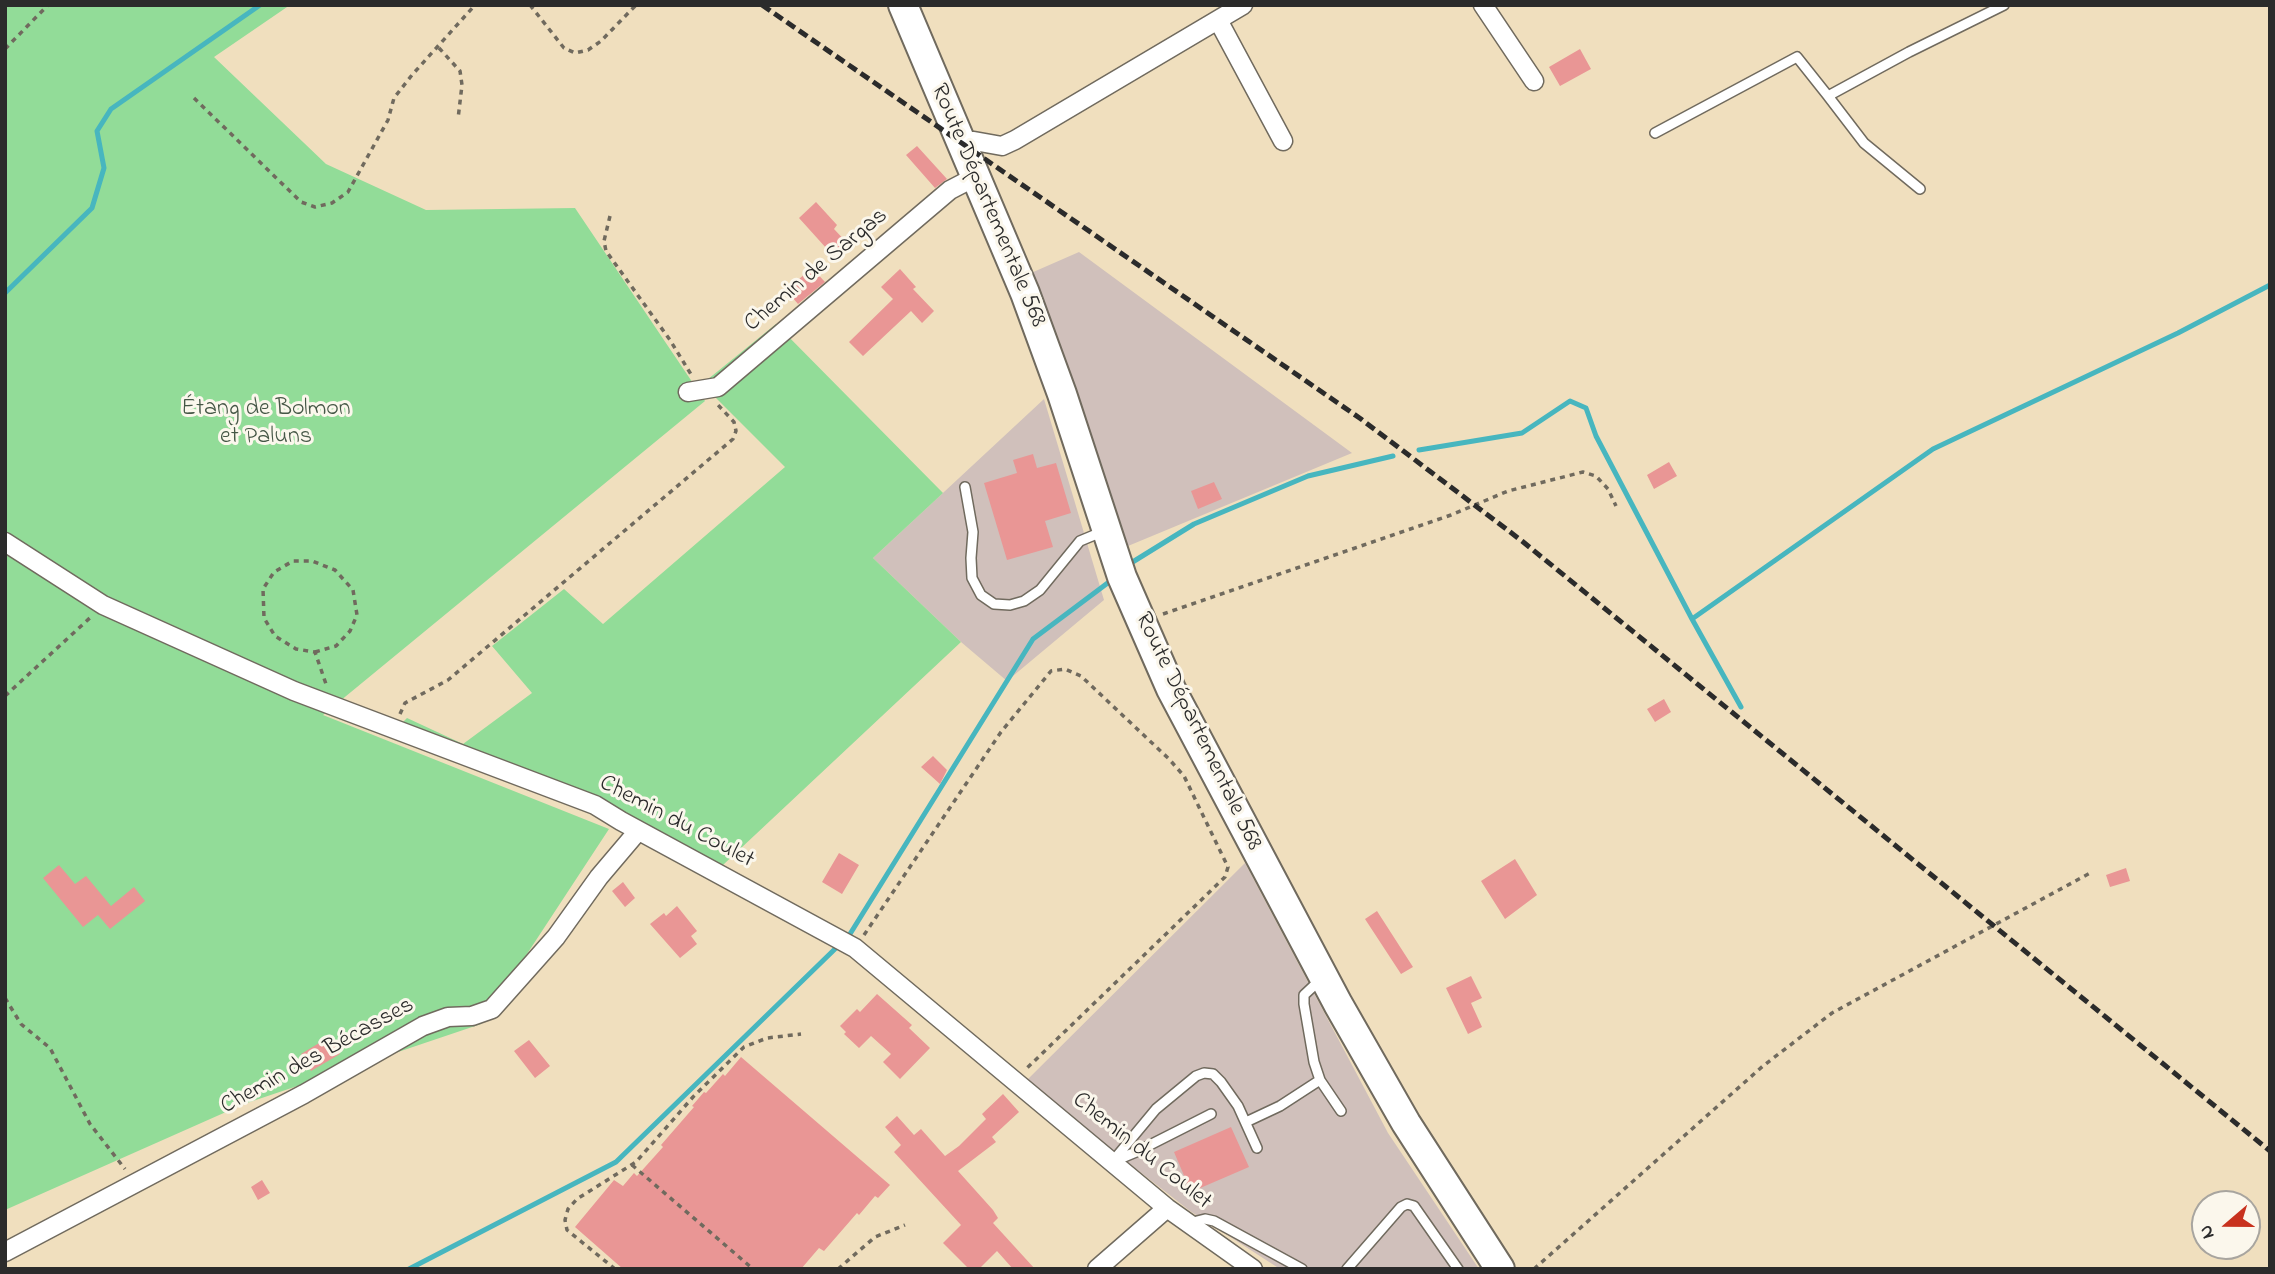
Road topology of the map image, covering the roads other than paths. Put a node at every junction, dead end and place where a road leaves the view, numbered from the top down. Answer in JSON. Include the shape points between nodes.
{"nodes":[{"id":1,"x":903,"y":5,"type":"edge"},
{"id":2,"x":1243,"y":5,"type":"edge"},
{"id":3,"x":1483,"y":5,"type":"edge"},
{"id":4,"x":2004,"y":5,"type":"edge"},
{"id":5,"x":1218,"y":20,"type":"junction"},
{"id":6,"x":1534,"y":81,"type":"dead end"},
{"id":7,"x":1828,"y":96,"type":"junction"},
{"id":8,"x":1655,"y":133,"type":"dead end"},
{"id":9,"x":1283,"y":141,"type":"dead end"},
{"id":10,"x":962,"y":143,"type":"junction"},
{"id":11,"x":975,"y":177,"type":"junction"},
{"id":12,"x":1920,"y":189,"type":"dead end"},
{"id":13,"x":696,"y":391,"type":"road end"},
{"id":14,"x":964,"y":487,"type":"dead end"},
{"id":15,"x":1106,"y":531,"type":"junction"},
{"id":16,"x":5,"y":542,"type":"edge"},
{"id":17,"x":638,"y":831,"type":"junction"},
{"id":18,"x":1324,"y":977,"type":"junction"},
{"id":19,"x":1320,"y":1080,"type":"junction"},
{"id":20,"x":1341,"y":1111,"type":"dead end"},
{"id":21,"x":1211,"y":1114,"type":"dead end"},
{"id":22,"x":1246,"y":1122,"type":"junction"},
{"id":23,"x":1257,"y":1148,"type":"dead end"},
{"id":24,"x":1112,"y":1162,"type":"junction"},
{"id":25,"x":1167,"y":1208,"type":"junction"},
{"id":26,"x":1192,"y":1226,"type":"junction"},
{"id":27,"x":5,"y":1252,"type":"edge"},
{"id":28,"x":1097,"y":1269,"type":"edge"},
{"id":29,"x":1253,"y":1269,"type":"edge"},
{"id":30,"x":1302,"y":1269,"type":"edge"},
{"id":31,"x":1347,"y":1269,"type":"edge"},
{"id":32,"x":1458,"y":1269,"type":"edge"},
{"id":33,"x":1500,"y":1269,"type":"edge"}],
"edges":[{"from":1,"to":10,"type":"main road","name":"Route Départementale 568"},
{"from":2,"to":5,"type":"street"},
{"from":3,"to":6,"type":"street"},
{"from":4,"to":7,"type":"lane"},
{"from":5,"to":9,"type":"street"},
{"from":5,"to":10,"type":"street","via":[[1007,144]]},
{"from":7,"to":8,"type":"lane","via":[[1797,57]]},
{"from":7,"to":12,"type":"lane","via":[[1864,143]]},
{"from":10,"to":11,"type":"main road","name":"Route Départementale 568"},
{"from":11,"to":13,"type":"street","name":"Chemin de Sargas","via":[[950,190],[718,387]]},
{"from":11,"to":15,"type":"main road","name":"Route Départementale 568","via":[[1045,345]]},
{"from":14,"to":15,"type":"lane","via":[[973,532],[972,578],[981,595],[994,604],[1024,601],[1040,590],[1080,541]]},
{"from":15,"to":18,"type":"main road","name":"Route Départementale 568","via":[[1171,689]]},
{"from":16,"to":17,"type":"street","name":"Chemin du Coulet","via":[[103,605],[294,691],[595,805]]},
{"from":17,"to":24,"type":"street","name":"Chemin du Coulet","via":[[855,948]]},
{"from":17,"to":27,"type":"street","name":"Chemin des Bécasses","via":[[556,937],[492,1009],[423,1026]]},
{"from":18,"to":19,"type":"lane","via":[[1304,995]]},
{"from":18,"to":33,"type":"main road","name":"Route Départementale 568","via":[[1406,1123]]},
{"from":19,"to":20,"type":"lane"},
{"from":19,"to":22,"type":"lane"},
{"from":21,"to":24,"type":"lane"},
{"from":22,"to":23,"type":"lane"},
{"from":22,"to":24,"type":"lane","via":[[1222,1082],[1204,1073],[1156,1108]]},
{"from":24,"to":25,"type":"street","name":"Chemin du Coulet"},
{"from":25,"to":26,"type":"street","name":"Chemin du Coulet"},
{"from":25,"to":28,"type":"street"},
{"from":26,"to":29,"type":"street","name":"Chemin du Coulet"},
{"from":26,"to":30,"type":"lane","via":[[1205,1219],[1214,1221]]},
{"from":31,"to":32,"type":"lane","via":[[1407,1204],[1414,1206]]}]}
